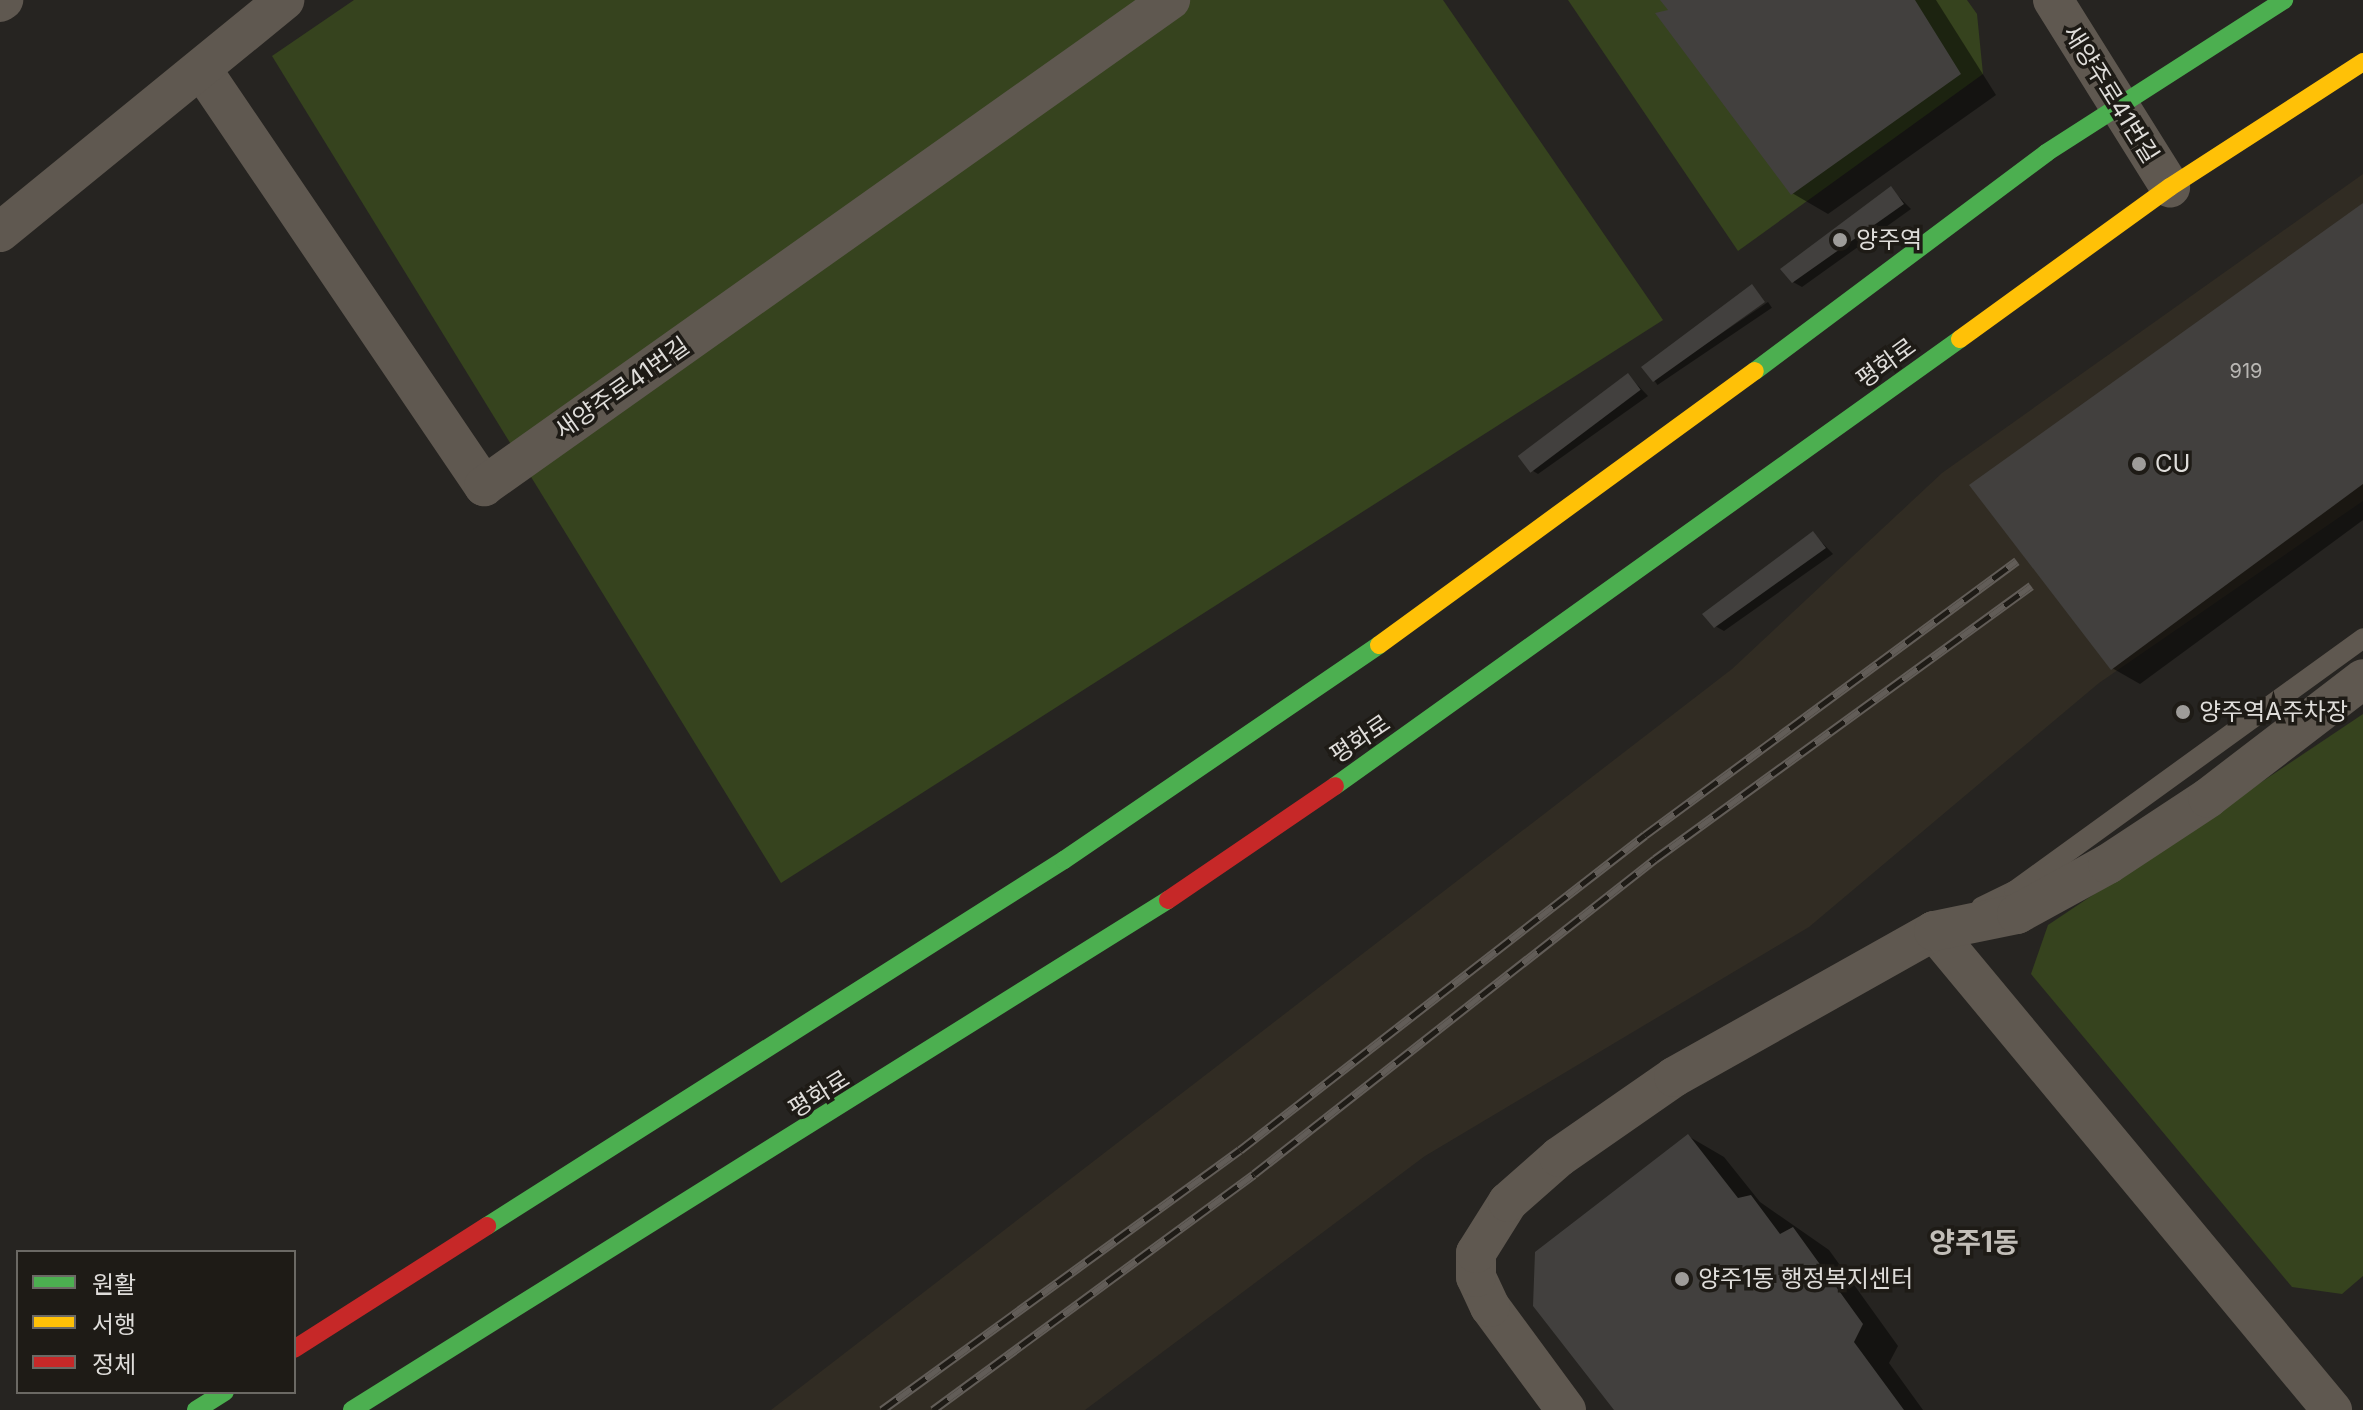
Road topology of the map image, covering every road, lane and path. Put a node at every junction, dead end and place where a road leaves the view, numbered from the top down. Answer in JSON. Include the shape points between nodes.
{"nodes":[{"id":1,"x":284,"y":0,"type":"edge"},
{"id":2,"x":1170,"y":0,"type":"edge"},
{"id":3,"x":2053,"y":0,"type":"edge"},
{"id":4,"x":2284,"y":0,"type":"edge"},
{"id":5,"x":2363,"y":62,"type":"edge"},
{"id":6,"x":202,"y":70,"type":"junction"},
{"id":7,"x":2117,"y":103,"type":"junction"},
{"id":8,"x":2170,"y":187,"type":"junction"},
{"id":9,"x":0,"y":232,"type":"edge"},
{"id":10,"x":2363,"y":638,"type":"edge"},
{"id":11,"x":2363,"y":679,"type":"edge"},
{"id":12,"x":1934,"y":931,"type":"junction"},
{"id":13,"x":296,"y":1348,"type":"edge"},
{"id":14,"x":222,"y":1394,"type":"edge"},
{"id":15,"x":196,"y":1410,"type":"edge"},
{"id":16,"x":352,"y":1410,"type":"edge"},
{"id":17,"x":1566,"y":1410,"type":"edge"},
{"id":18,"x":2332,"y":1410,"type":"edge"}],
"edges":[{"from":1,"to":6,"type":"street"},
{"from":2,"to":6,"type":"street","name":"새양주로41번길","via":[[484,486]]},
{"from":3,"to":7,"type":"street","name":"새양주로41번길"},
{"from":4,"to":7,"type":"main road"},
{"from":5,"to":8,"type":"main road","name":"평화로"},
{"from":6,"to":9,"type":"street"},
{"from":7,"to":8,"type":"street","name":"새양주로41번길"},
{"from":7,"to":13,"type":"main road","via":[[1489,570],[1064,860]]},
{"from":8,"to":16,"type":"main road","name":"평화로","via":[[1514,663],[1064,972]]},
{"from":10,"to":12,"type":"lane","via":[[2014,891]]},
{"from":11,"to":12,"type":"street","via":[[2208,798],[2108,864],[2017,914]]},
{"from":12,"to":17,"type":"street","via":[[1674,1077],[1559,1157],[1489,1222],[1476,1253],[1476,1277],[1490,1307]]},
{"from":12,"to":18,"type":"street"},
{"from":14,"to":15,"type":"main road"}]}
